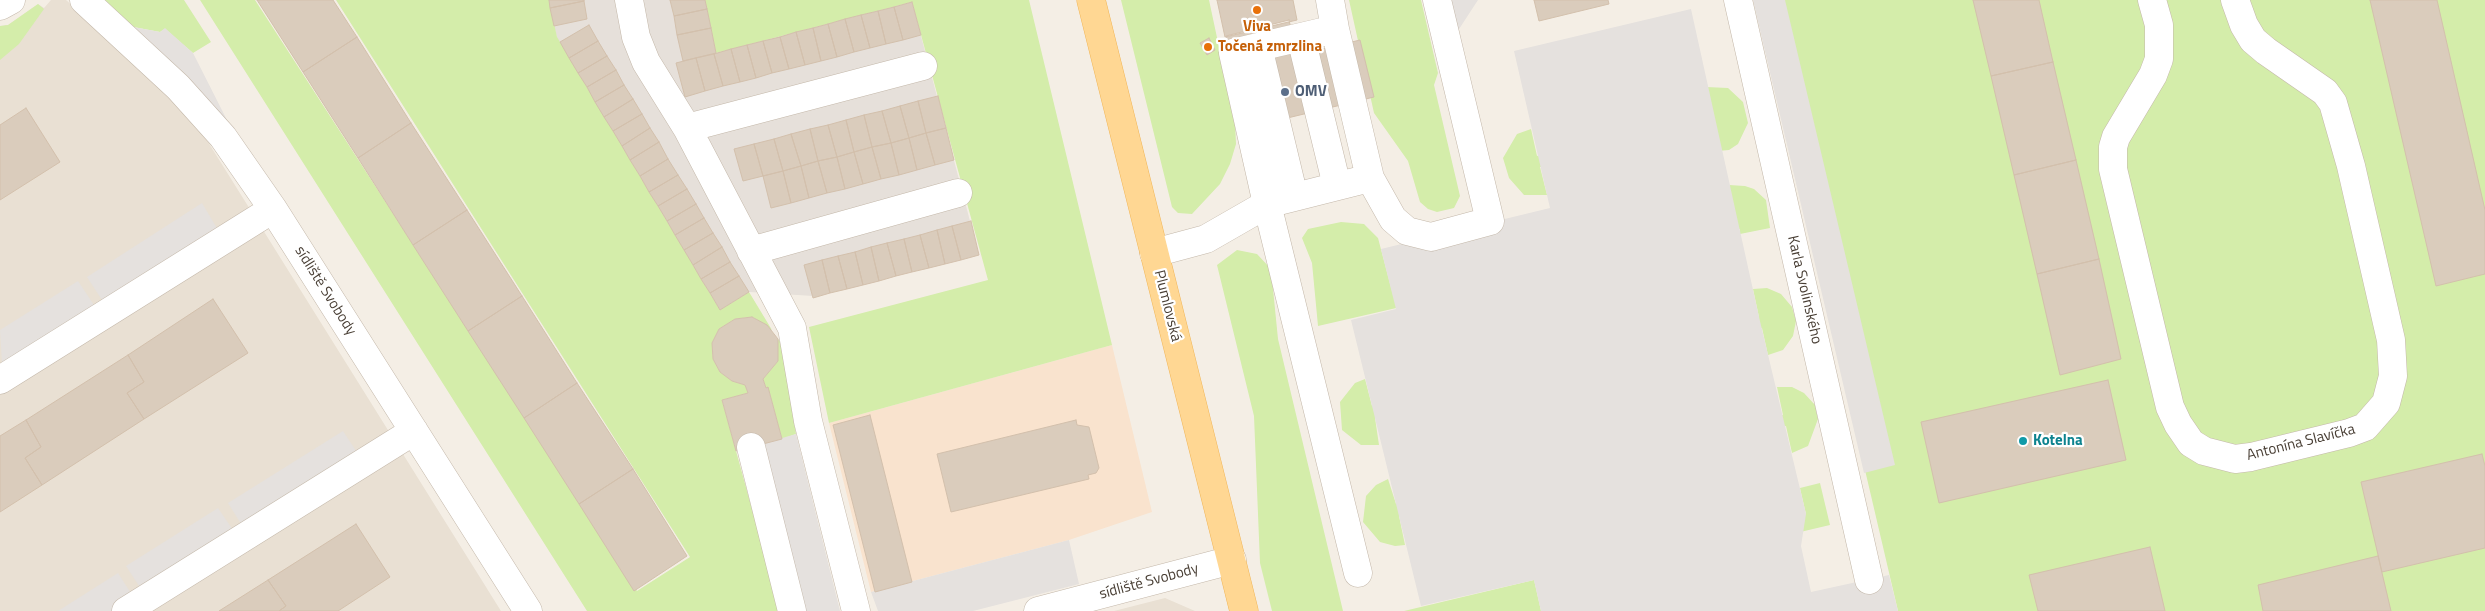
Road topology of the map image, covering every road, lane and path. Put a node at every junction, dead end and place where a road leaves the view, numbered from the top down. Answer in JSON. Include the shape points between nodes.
{"nodes":[{"id":1,"x":11,"y":0,"type":"edge"},
{"id":2,"x":84,"y":0,"type":"edge"},
{"id":3,"x":629,"y":0,"type":"edge"},
{"id":4,"x":1091,"y":0,"type":"edge"},
{"id":5,"x":1330,"y":0,"type":"edge"},
{"id":6,"x":1437,"y":0,"type":"edge"},
{"id":7,"x":1738,"y":0,"type":"edge"},
{"id":8,"x":2152,"y":0,"type":"edge"},
{"id":9,"x":2234,"y":0,"type":"edge"},
{"id":10,"x":0,"y":6,"type":"edge"},
{"id":11,"x":1335,"y":29,"type":"junction"},
{"id":12,"x":1301,"y":38,"type":"junction"},
{"id":13,"x":1258,"y":47,"type":"junction"},
{"id":14,"x":922,"y":66,"type":"dead end"},
{"id":15,"x":687,"y":128,"type":"junction"},
{"id":16,"x":1370,"y":178,"type":"junction"},
{"id":17,"x":1338,"y":186,"type":"junction"},
{"id":18,"x":958,"y":193,"type":"dead end"},
{"id":19,"x":1294,"y":197,"type":"junction"},
{"id":20,"x":1267,"y":204,"type":"junction"},
{"id":21,"x":273,"y":209,"type":"junction"},
{"id":22,"x":751,"y":251,"type":"junction"},
{"id":23,"x":1154,"y":253,"type":"junction"},
{"id":24,"x":0,"y":380,"type":"edge"},
{"id":25,"x":414,"y":431,"type":"junction"},
{"id":26,"x":751,"y":447,"type":"dead end"},
{"id":27,"x":1232,"y":560,"type":"junction"},
{"id":28,"x":1358,"y":573,"type":"dead end"},
{"id":29,"x":1869,"y":580,"type":"dead end"},
{"id":30,"x":126,"y":611,"type":"edge"},
{"id":31,"x":528,"y":611,"type":"edge"},
{"id":32,"x":792,"y":611,"type":"edge"},
{"id":33,"x":856,"y":611,"type":"edge"},
{"id":34,"x":1038,"y":611,"type":"edge"},
{"id":35,"x":1244,"y":611,"type":"edge"}],
"edges":[{"from":1,"to":10,"type":"street"},
{"from":2,"to":21,"type":"street","name":"sídliště Svobody","via":[[178,87],[223,137]]},
{"from":3,"to":15,"type":"street","via":[[636,37],[646,62]]},
{"from":4,"to":23,"type":"main road","name":"Plumlovská"},
{"from":5,"to":11,"type":"street"},
{"from":6,"to":16,"type":"street","via":[[1490,222],[1431,237],[1407,231],[1393,219]]},
{"from":7,"to":29,"type":"street","name":"Karla Svolinského"},
{"from":8,"to":9,"type":"street","name":"Antonína Slavíčka","via":[[2159,25],[2159,59],[2153,76],[2116,137],[2112,152],[2113,169],[2170,407],[2191,443],[2204,451],[2235,459],[2349,434],[2365,427],[2386,403],[2393,376],[2391,340],[2334,102],[2253,40]]},
{"from":11,"to":12,"type":"street"},
{"from":11,"to":16,"type":"street"},
{"from":12,"to":13,"type":"street"},
{"from":12,"to":17,"type":"street"},
{"from":13,"to":19,"type":"street"},
{"from":13,"to":20,"type":"street","via":[[1233,53]]},
{"from":14,"to":15,"type":"street"},
{"from":15,"to":22,"type":"street"},
{"from":16,"to":17,"type":"street"},
{"from":17,"to":19,"type":"street"},
{"from":18,"to":22,"type":"street"},
{"from":19,"to":20,"type":"street"},
{"from":20,"to":23,"type":"street","via":[[1206,239]]},
{"from":20,"to":28,"type":"street"},
{"from":21,"to":24,"type":"street"},
{"from":21,"to":25,"type":"street","name":"sídliště Svobody"},
{"from":22,"to":33,"type":"street","via":[[792,328],[808,421]]},
{"from":23,"to":27,"type":"main road","name":"Plumlovská"},
{"from":25,"to":30,"type":"street"},
{"from":25,"to":31,"type":"street","name":"sídliště Svobody"},
{"from":26,"to":32,"type":"street"},
{"from":27,"to":34,"type":"street","name":"sídliště Svobody"},
{"from":27,"to":35,"type":"main road","name":"Plumlovská"}]}
